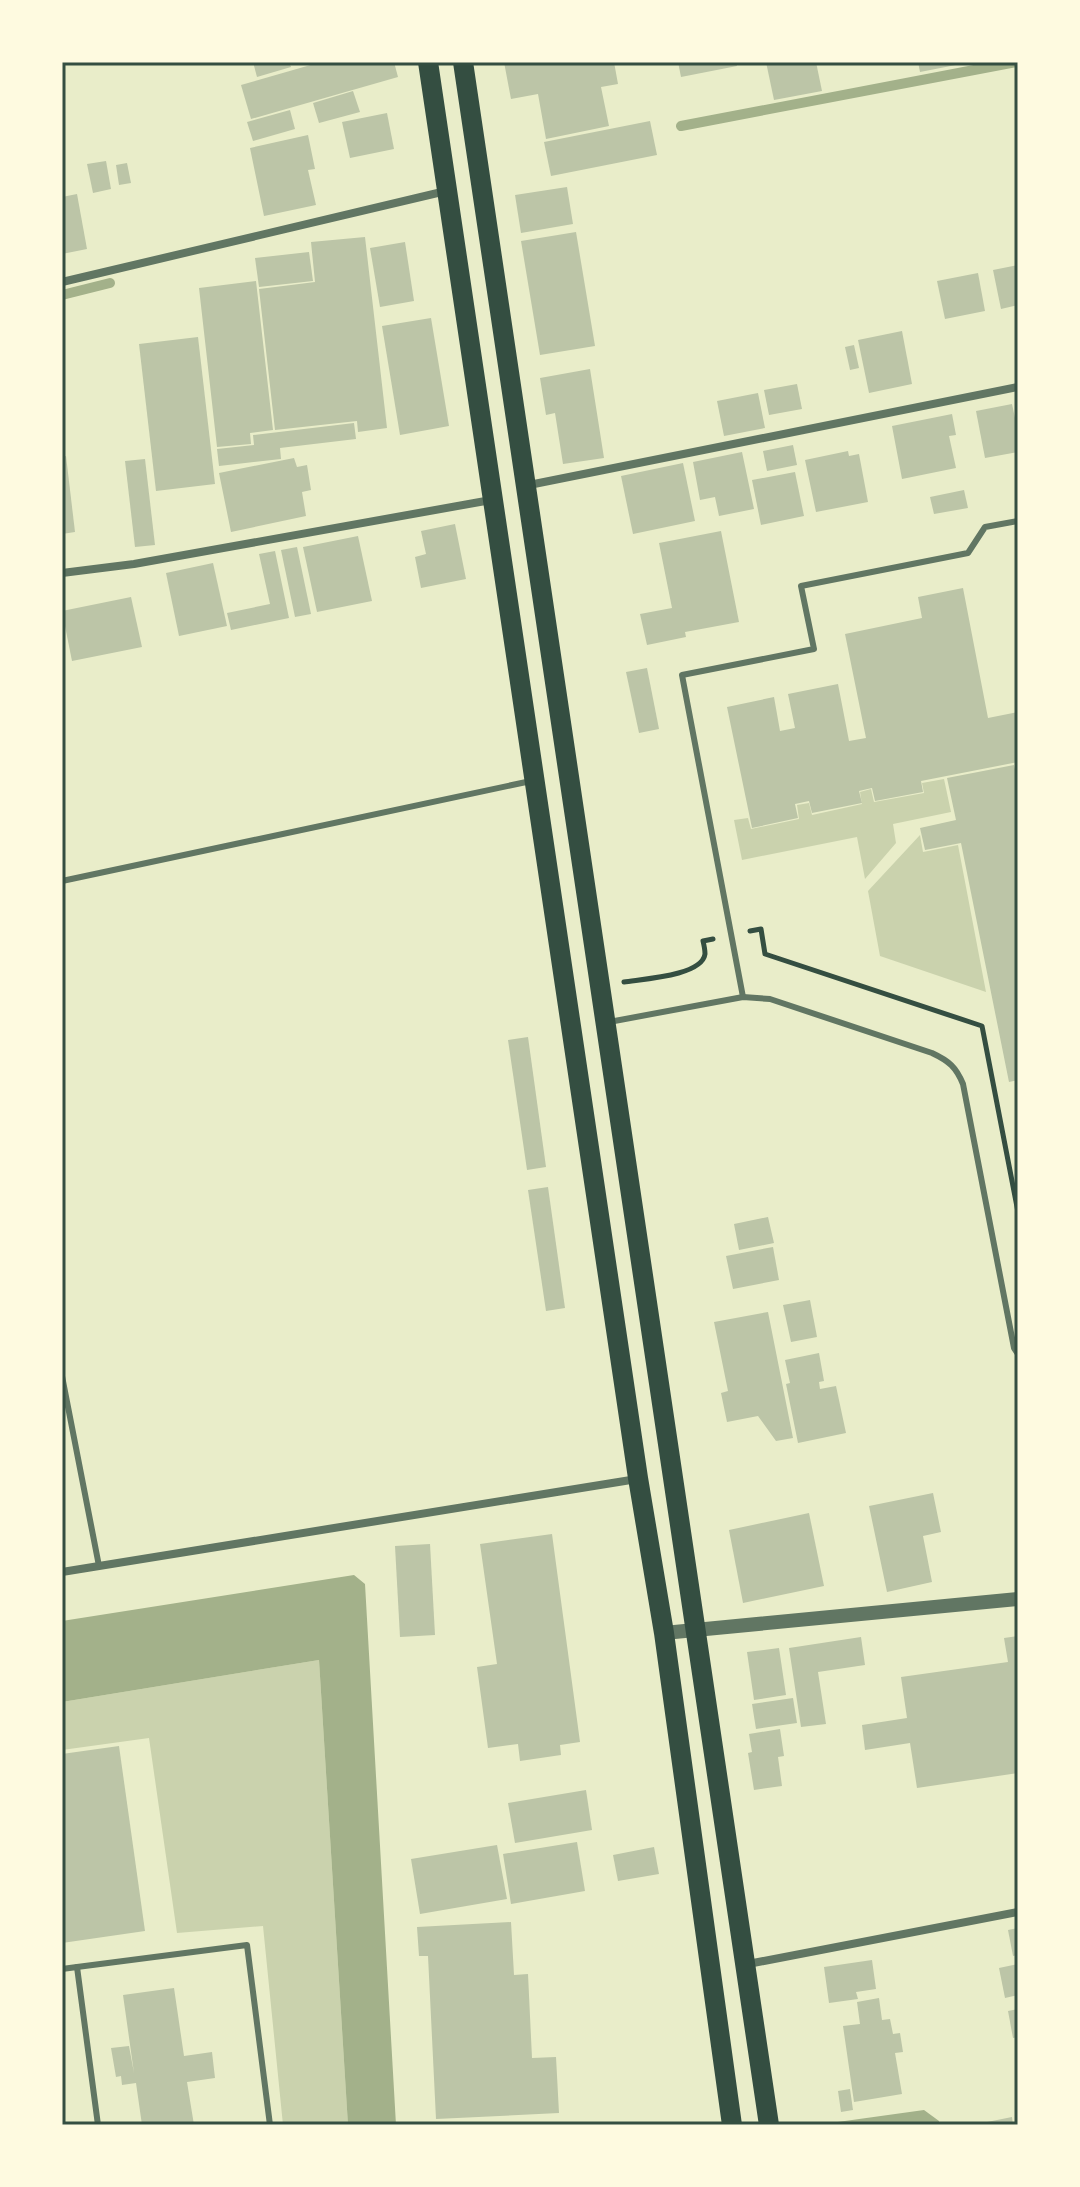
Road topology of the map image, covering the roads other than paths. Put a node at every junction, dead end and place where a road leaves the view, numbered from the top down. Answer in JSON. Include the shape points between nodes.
{"nodes":[{"id":1,"x":428,"y":62,"type":"edge"},
{"id":2,"x":463,"y":62,"type":"edge"},
{"id":3,"x":447,"y":190,"type":"junction"},
{"id":4,"x":62,"y":282,"type":"edge"},
{"id":5,"x":1018,"y":387,"type":"edge"},
{"id":6,"x":526,"y":486,"type":"junction"},
{"id":7,"x":493,"y":499,"type":"junction"},
{"id":8,"x":1018,"y":521,"type":"edge"},
{"id":9,"x":62,"y":573,"type":"edge"},
{"id":10,"x":535,"y":781,"type":"junction"},
{"id":11,"x":62,"y":881,"type":"edge"},
{"id":12,"x":743,"y":997,"type":"junction"},
{"id":13,"x":606,"y":1022,"type":"junction"},
{"id":14,"x":1018,"y":1354,"type":"edge"},
{"id":15,"x":62,"y":1376,"type":"edge"},
{"id":16,"x":638,"y":1478,"type":"junction"},
{"id":17,"x":99,"y":1566,"type":"junction"},
{"id":18,"x":62,"y":1572,"type":"edge"},
{"id":19,"x":1018,"y":1599,"type":"edge"},
{"id":20,"x":697,"y":1630,"type":"junction"},
{"id":21,"x":664,"y":1633,"type":"junction"},
{"id":22,"x":1018,"y":1912,"type":"edge"},
{"id":23,"x":746,"y":1964,"type":"junction"},
{"id":24,"x":77,"y":1967,"type":"junction"},
{"id":25,"x":62,"y":1969,"type":"edge"},
{"id":26,"x":98,"y":2125,"type":"edge"},
{"id":27,"x":270,"y":2125,"type":"edge"},
{"id":28,"x":732,"y":2125,"type":"edge"},
{"id":29,"x":769,"y":2125,"type":"edge"}],
"edges":[{"from":1,"to":3,"type":"main road"},
{"from":2,"to":6,"type":"main road"},
{"from":3,"to":4,"type":"street"},
{"from":3,"to":7,"type":"main road"},
{"from":5,"to":6,"type":"street"},
{"from":6,"to":13,"type":"main road"},
{"from":7,"to":9,"type":"street"},
{"from":7,"to":10,"type":"main road"},
{"from":8,"to":12,"type":"lane","via":[[985,527],[968,553],[801,586],[814,649],[682,675]]},
{"from":10,"to":11,"type":"lane"},
{"from":10,"to":16,"type":"main road"},
{"from":12,"to":13,"type":"lane"},
{"from":12,"to":14,"type":"lane","via":[[770,999],[932,1053],[957,1069]]},
{"from":13,"to":20,"type":"main road"},
{"from":15,"to":17,"type":"lane"},
{"from":16,"to":17,"type":"street"},
{"from":16,"to":21,"type":"main road"},
{"from":17,"to":18,"type":"street"},
{"from":19,"to":20,"type":"street"},
{"from":20,"to":21,"type":"street"},
{"from":20,"to":23,"type":"main road"},
{"from":21,"to":28,"type":"main road"},
{"from":22,"to":23,"type":"street"},
{"from":23,"to":29,"type":"main road"},
{"from":24,"to":25,"type":"lane"},
{"from":24,"to":26,"type":"lane"},
{"from":24,"to":27,"type":"lane","via":[[247,1945]]}]}
